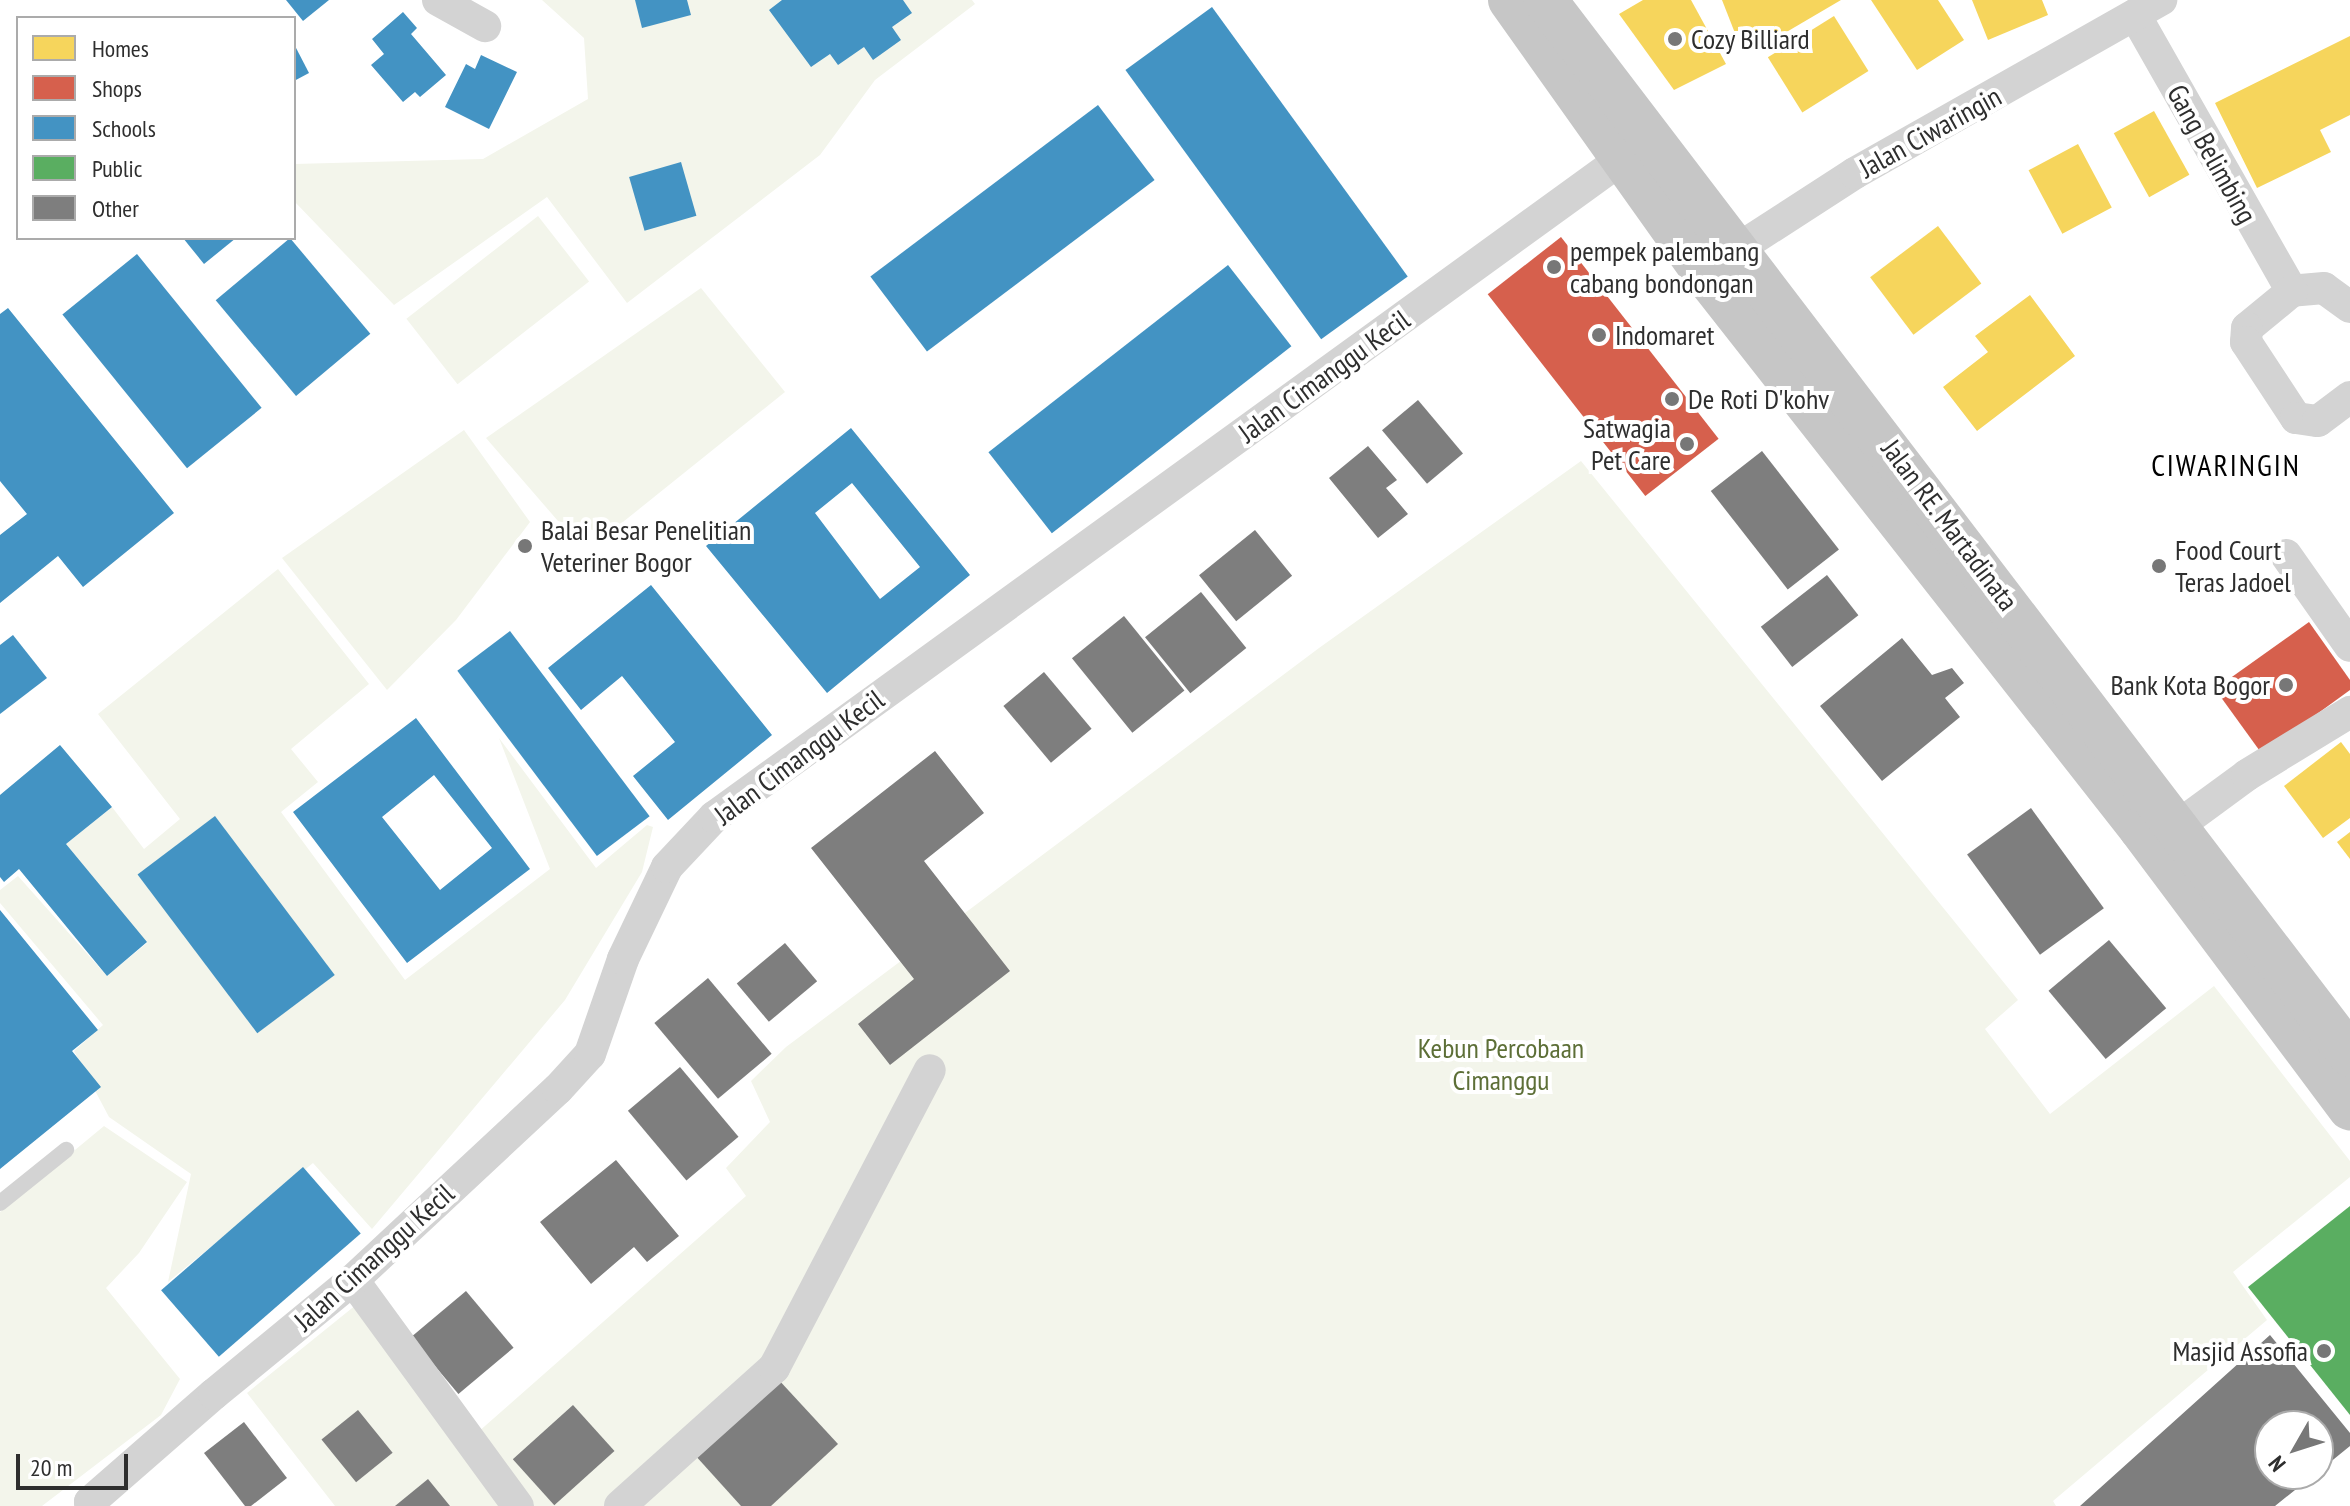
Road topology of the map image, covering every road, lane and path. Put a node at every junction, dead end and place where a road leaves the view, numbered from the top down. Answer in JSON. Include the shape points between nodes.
{"nodes":[{"id":1,"x":438,"y":0,"type":"edge"},
{"id":2,"x":1510,"y":0,"type":"edge"},
{"id":3,"x":1545,"y":0,"type":"edge"},
{"id":4,"x":2148,"y":7,"type":"edge"},
{"id":5,"x":485,"y":26,"type":"dead end"},
{"id":6,"x":1635,"y":150,"type":"junction"},
{"id":7,"x":1721,"y":260,"type":"junction"},
{"id":8,"x":2292,"y":291,"type":"junction"},
{"id":9,"x":2350,"y":307,"type":"edge"},
{"id":10,"x":2350,"y":397,"type":"edge"},
{"id":11,"x":2286,"y":555,"type":"dead end"},
{"id":12,"x":2350,"y":646,"type":"edge"},
{"id":13,"x":2350,"y":712,"type":"edge"},
{"id":14,"x":2179,"y":825,"type":"junction"},
{"id":15,"x":2350,"y":1055,"type":"edge"},
{"id":16,"x":930,"y":1070,"type":"dead end"},
{"id":17,"x":2350,"y":1108,"type":"edge"},
{"id":18,"x":66,"y":1150,"type":"dead end"},
{"id":19,"x":0,"y":1203,"type":"edge"},
{"id":20,"x":353,"y":1280,"type":"junction"},
{"id":21,"x":93,"y":1506,"type":"edge"},
{"id":22,"x":518,"y":1506,"type":"edge"},
{"id":23,"x":620,"y":1506,"type":"edge"}],
"edges":[{"from":1,"to":5,"type":"street"},
{"from":2,"to":6,"type":"main road"},
{"from":3,"to":6,"type":"main road","name":"Jalan RE. Martadinata"},
{"from":4,"to":7,"type":"street","name":"Jalan Ciwaringin","via":[[1855,173]]},
{"from":4,"to":8,"type":"street","name":"Gang Belimbing"},
{"from":6,"to":7,"type":"main road","name":"Jalan RE. Martadinata"},
{"from":6,"to":20,"type":"street","name":"Jalan Cimanggu Kecil","via":[[714,817],[667,867],[623,959],[590,1054]]},
{"from":7,"to":14,"type":"main road","name":"Jalan RE. Martadinata"},
{"from":7,"to":17,"type":"main road","name":"Jalan RE. Martadinata"},
{"from":8,"to":9,"type":"street","via":[[2324,288]]},
{"from":8,"to":10,"type":"street","via":[[2247,328],[2246,342],[2296,418],[2318,421]]},
{"from":11,"to":12,"type":"street"},
{"from":13,"to":14,"type":"street","via":[[2247,775]]},
{"from":14,"to":15,"type":"main road","name":"Jalan RE. Martadinata"},
{"from":16,"to":23,"type":"street","via":[[774,1368]]},
{"from":18,"to":19,"type":"lane"},
{"from":20,"to":21,"type":"street","name":"Jalan Cimanggu Kecil","via":[[214,1394],[90,1502]]},
{"from":20,"to":22,"type":"street"}]}
